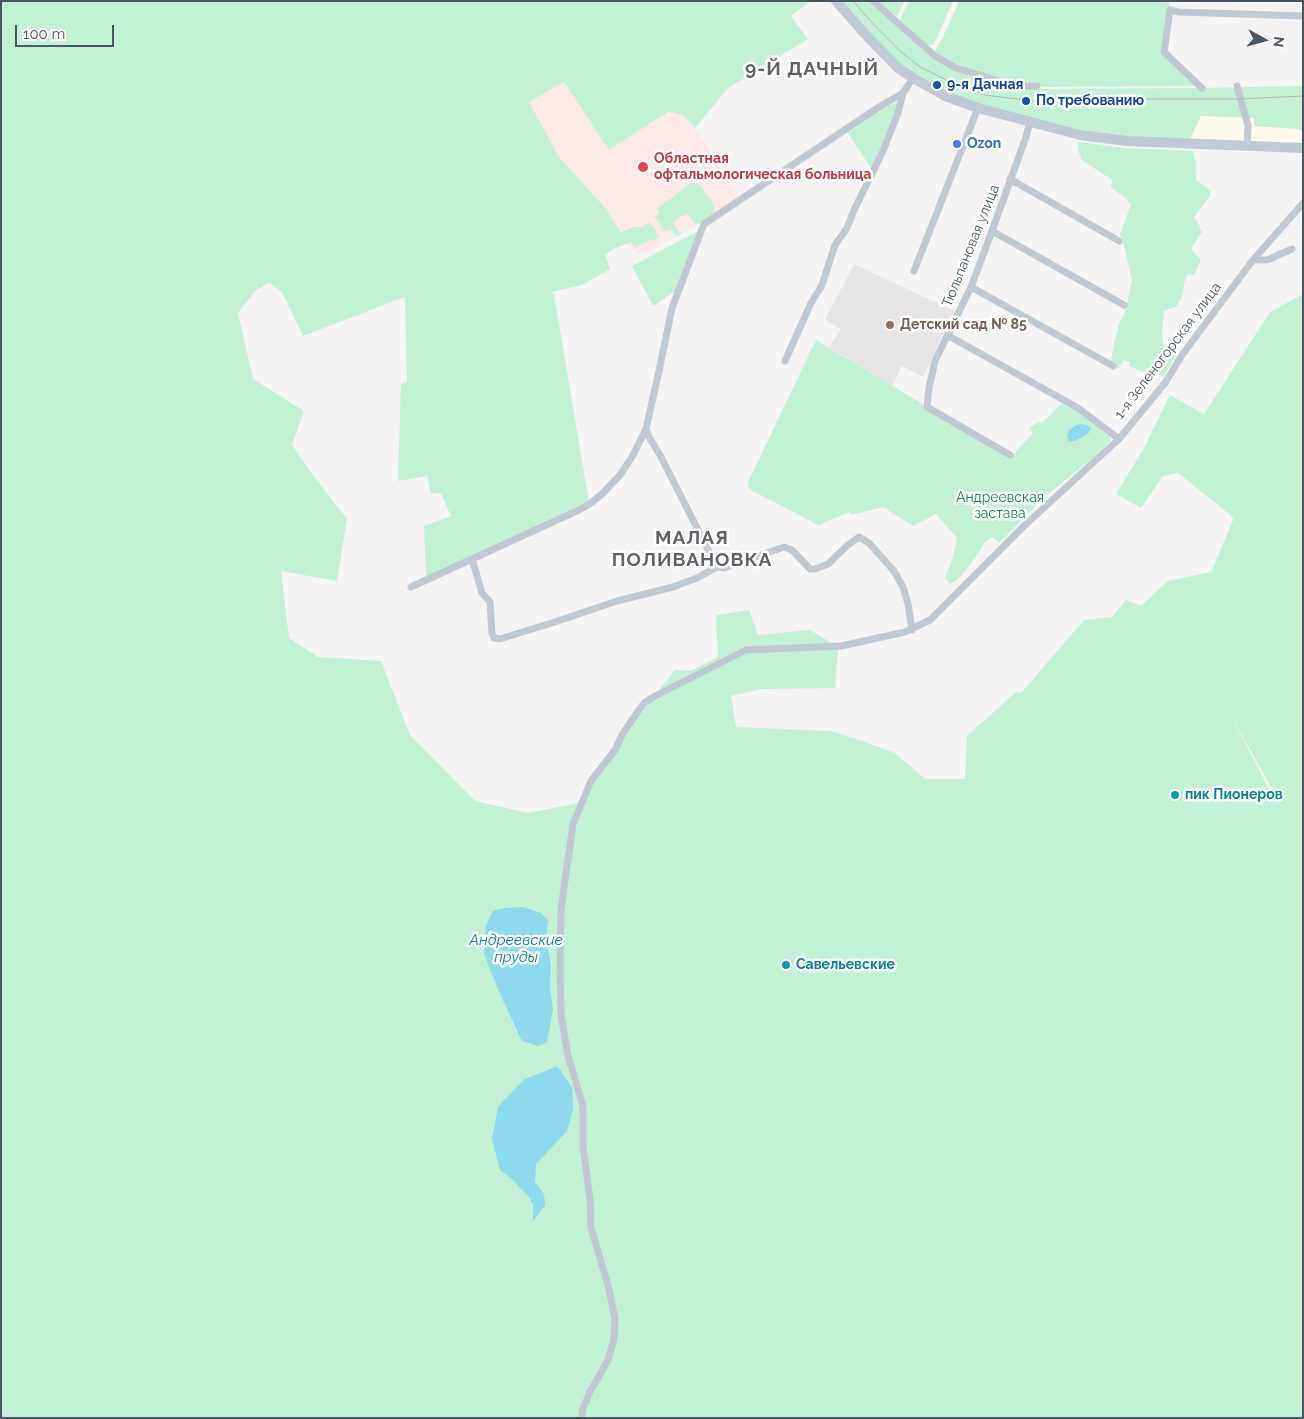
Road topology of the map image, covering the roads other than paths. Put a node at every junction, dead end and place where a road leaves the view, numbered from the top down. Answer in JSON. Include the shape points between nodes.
{"nodes":[{"id":1,"x":836,"y":1,"type":"edge"},
{"id":2,"x":874,"y":1,"type":"edge"},
{"id":3,"x":1303,"y":16,"type":"edge"},
{"id":4,"x":913,"y":78,"type":"junction"},
{"id":5,"x":1037,"y":86,"type":"dead end"},
{"id":6,"x":1237,"y":86,"type":"dead end"},
{"id":7,"x":1202,"y":88,"type":"dead end"},
{"id":8,"x":903,"y":93,"type":"junction"},
{"id":9,"x":978,"y":108,"type":"junction"},
{"id":10,"x":1030,"y":122,"type":"junction"},
{"id":11,"x":1247,"y":146,"type":"junction"},
{"id":12,"x":1303,"y":148,"type":"edge"},
{"id":13,"x":1010,"y":179,"type":"junction"},
{"id":14,"x":1303,"y":203,"type":"edge"},
{"id":15,"x":992,"y":231,"type":"junction"},
{"id":16,"x":1119,"y":241,"type":"dead end"},
{"id":17,"x":1292,"y":249,"type":"dead end"},
{"id":18,"x":1253,"y":260,"type":"junction"},
{"id":19,"x":914,"y":271,"type":"dead end"},
{"id":20,"x":971,"y":287,"type":"junction"},
{"id":21,"x":1124,"y":305,"type":"dead end"},
{"id":22,"x":947,"y":334,"type":"junction"},
{"id":23,"x":784,"y":361,"type":"dead end"},
{"id":24,"x":1113,"y":366,"type":"dead end"},
{"id":25,"x":646,"y":428,"type":"junction"},
{"id":26,"x":1119,"y":439,"type":"junction"},
{"id":27,"x":1010,"y":455,"type":"dead end"},
{"id":28,"x":472,"y":559,"type":"junction"},
{"id":29,"x":717,"y":567,"type":"junction"},
{"id":30,"x":411,"y":587,"type":"dead end"},
{"id":31,"x":912,"y":630,"type":"junction"},
{"id":32,"x":582,"y":1418,"type":"edge"}],
"edges":[{"from":1,"to":4,"type":"main road","via":[[898,68]]},
{"from":2,"to":5,"type":"street","via":[[935,56],[956,68],[1016,86]]},
{"from":3,"to":7,"type":"street","via":[[1170,10],[1164,52]]},
{"from":4,"to":8,"type":"street"},
{"from":4,"to":9,"type":"main road","via":[[945,96]]},
{"from":6,"to":11,"type":"street","via":[[1248,126]]},
{"from":8,"to":23,"type":"street","via":[[883,150],[847,228],[835,245],[822,285]]},
{"from":8,"to":25,"type":"street","via":[[704,224],[672,308]]},
{"from":9,"to":10,"type":"main road"},
{"from":9,"to":19,"type":"street"},
{"from":10,"to":11,"type":"main road","via":[[1080,135],[1128,141]]},
{"from":10,"to":13,"type":"street","name":"Тюльпановая улица"},
{"from":11,"to":12,"type":"main road"},
{"from":13,"to":15,"type":"street","name":"Тюльпановая улица"},
{"from":13,"to":16,"type":"street"},
{"from":14,"to":18,"type":"street","name":"1-я Зеленогорская улица"},
{"from":15,"to":20,"type":"street","name":"Тюльпановая улица"},
{"from":15,"to":21,"type":"street"},
{"from":17,"to":18,"type":"street","via":[[1267,260]]},
{"from":18,"to":26,"type":"street","name":"1-я Зеленогорская улица","via":[[1165,383]]},
{"from":20,"to":22,"type":"street","name":"Тюльпановая улица"},
{"from":20,"to":24,"type":"street"},
{"from":22,"to":26,"type":"street","via":[[1078,408]]},
{"from":22,"to":27,"type":"street","name":"Тюльпановая улица","via":[[935,361],[927,407]]},
{"from":25,"to":28,"type":"street","via":[[620,476],[591,503]]},
{"from":25,"to":29,"type":"street"},
{"from":26,"to":31,"type":"street","name":"1-я Зеленогорская улица","via":[[1024,526],[930,620]]},
{"from":28,"to":29,"type":"street","via":[[482,593],[490,602],[492,633],[494,638],[500,639],[697,578]]},
{"from":28,"to":30,"type":"street"},
{"from":29,"to":31,"type":"street","via":[[724,568],[784,547],[792,550],[810,569],[815,569],[828,564],[859,537],[869,543],[894,571],[908,604]]},
{"from":31,"to":32,"type":"street","name":"1-я Зеленогорская улица","via":[[841,646],[746,650],[644,703],[591,781],[573,824],[561,909],[561,1015],[568,1056],[583,1106],[583,1147],[591,1228],[615,1319],[608,1360],[590,1392]]}]}
